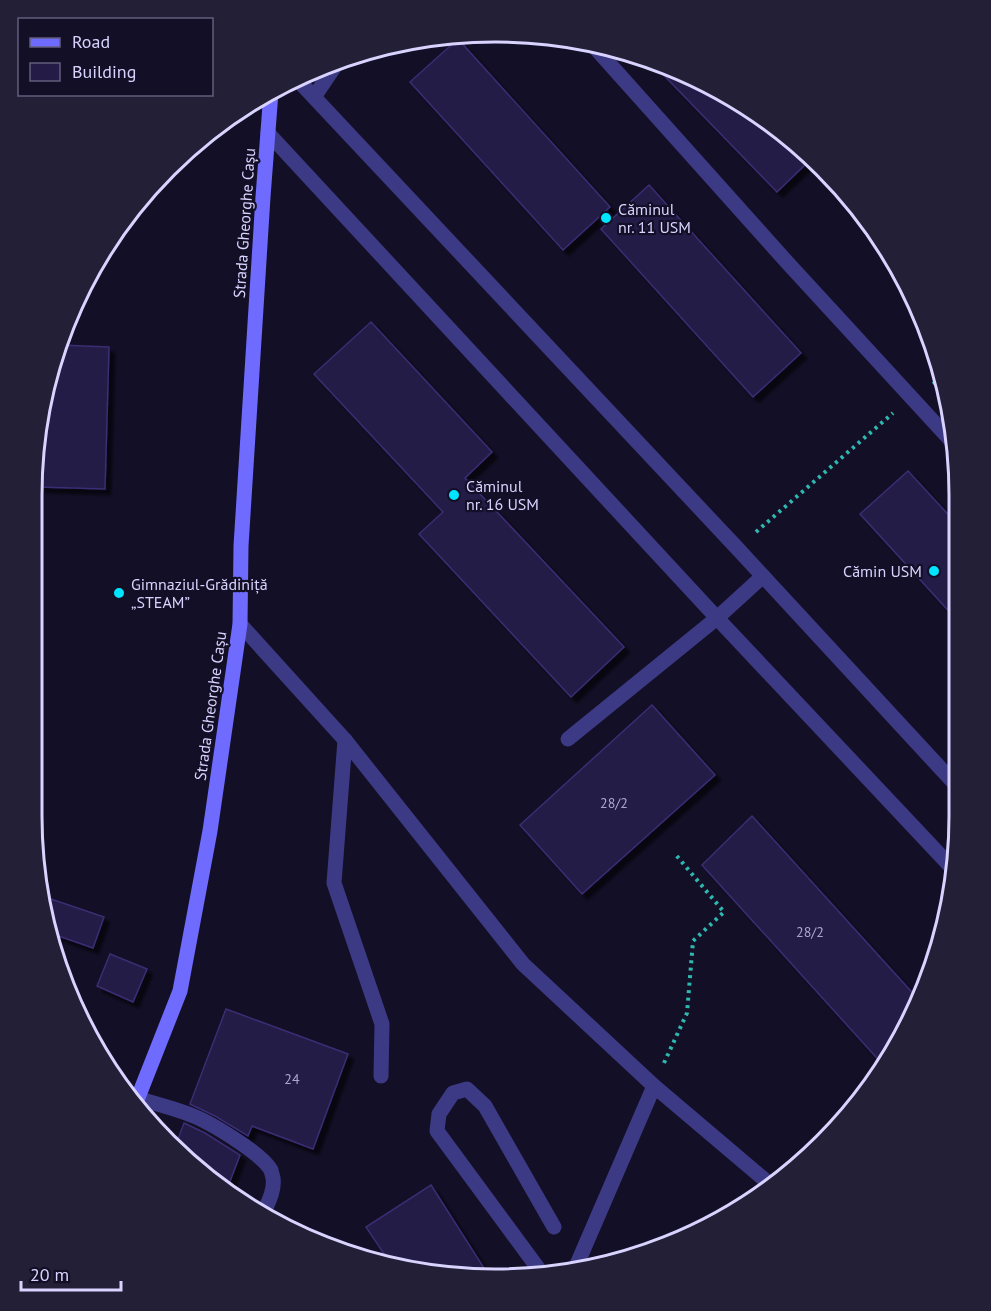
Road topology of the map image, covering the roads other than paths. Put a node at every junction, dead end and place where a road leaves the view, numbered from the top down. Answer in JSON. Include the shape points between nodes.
{"nodes":[{"id":1,"x":601,"y":55,"type":"edge"},
{"id":2,"x":330,"y":74,"type":"edge"},
{"id":3,"x":303,"y":85,"type":"edge"},
{"id":4,"x":314,"y":97,"type":"junction"},
{"id":5,"x":270,"y":102,"type":"edge"},
{"id":6,"x":268,"y":133,"type":"junction"},
{"id":7,"x":945,"y":434,"type":"edge"},
{"id":8,"x":763,"y":576,"type":"junction"},
{"id":9,"x":717,"y":618,"type":"junction"},
{"id":10,"x":240,"y":624,"type":"junction"},
{"id":11,"x":568,"y":739,"type":"dead end"},
{"id":12,"x":345,"y":740,"type":"junction"},
{"id":13,"x":949,"y":776,"type":"edge"},
{"id":14,"x":946,"y":861,"type":"edge"},
{"id":15,"x":381,"y":1076,"type":"dead end"},
{"id":16,"x":654,"y":1086,"type":"junction"},
{"id":17,"x":139,"y":1095,"type":"edge"},
{"id":18,"x":143,"y":1101,"type":"edge"},
{"id":19,"x":765,"y":1180,"type":"edge"},
{"id":20,"x":266,"y":1206,"type":"edge"},
{"id":21,"x":554,"y":1227,"type":"dead end"},
{"id":22,"x":577,"y":1261,"type":"edge"},
{"id":23,"x":537,"y":1267,"type":"edge"}],
"edges":[{"from":1,"to":7,"type":"lane"},
{"from":2,"to":4,"type":"lane"},
{"from":3,"to":4,"type":"lane"},
{"from":4,"to":8,"type":"lane"},
{"from":5,"to":6,"type":"street","name":"Strada Gheorghe Cașu"},
{"from":6,"to":9,"type":"lane"},
{"from":6,"to":10,"type":"street","name":"Strada Gheorghe Cașu","via":[[241,546]]},
{"from":8,"to":9,"type":"lane"},
{"from":8,"to":13,"type":"lane"},
{"from":9,"to":11,"type":"lane"},
{"from":9,"to":14,"type":"lane"},
{"from":10,"to":12,"type":"lane"},
{"from":10,"to":17,"type":"street","name":"Strada Gheorghe Cașu","via":[[210,831],[180,991]]},
{"from":12,"to":15,"type":"lane","via":[[333,883],[382,1024]]},
{"from":12,"to":16,"type":"lane","via":[[523,964]]},
{"from":16,"to":19,"type":"lane"},
{"from":16,"to":22,"type":"lane"},
{"from":18,"to":20,"type":"lane","via":[[193,1115],[238,1141],[262,1161],[274,1180]]},
{"from":21,"to":23,"type":"lane","via":[[485,1106],[467,1089],[453,1093],[439,1114],[437,1131]]}]}
